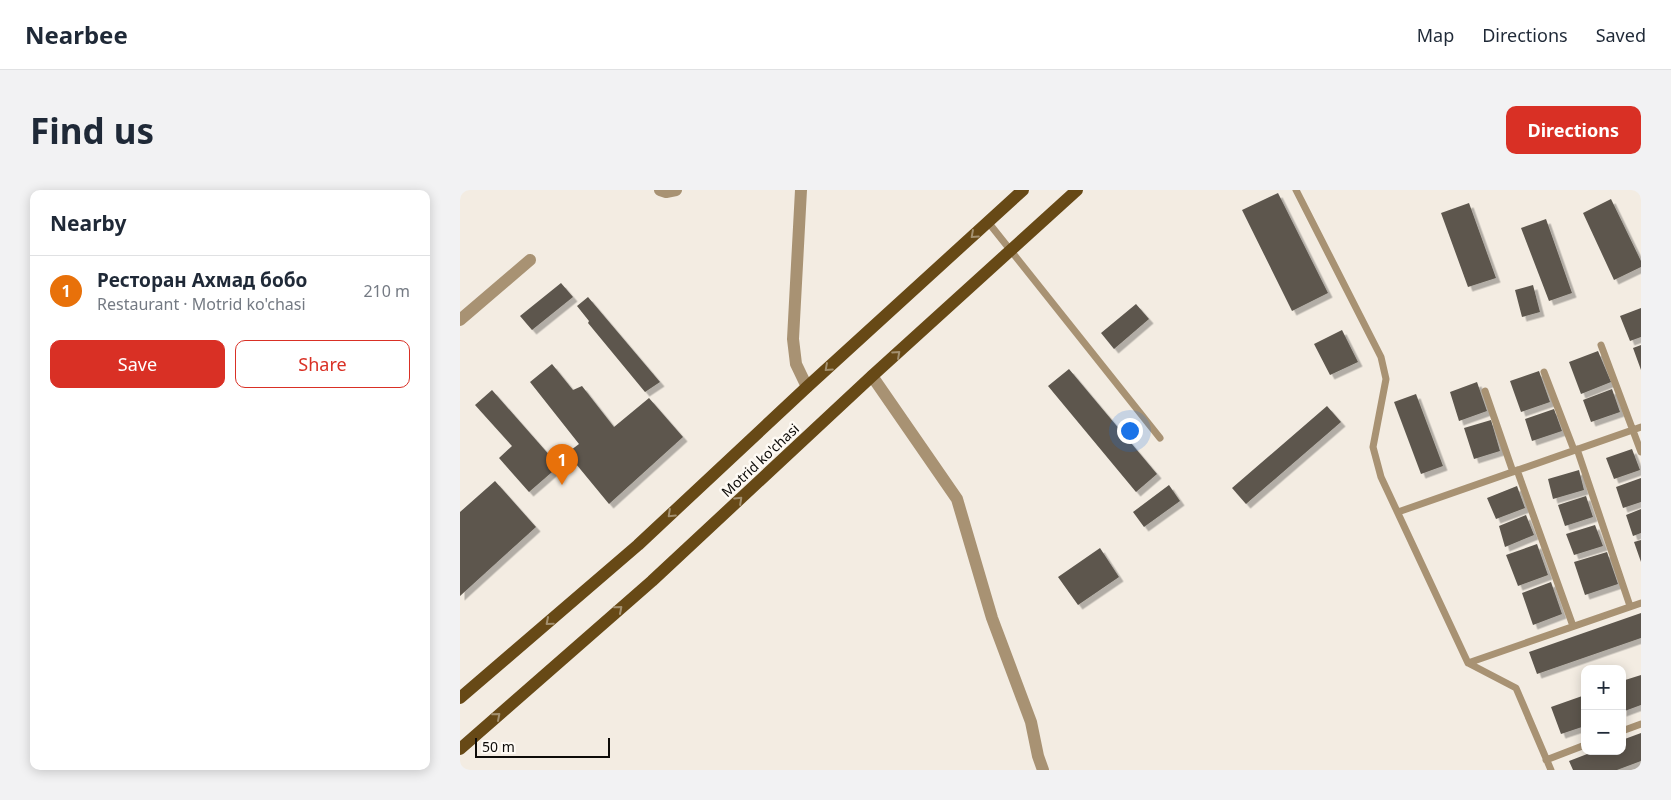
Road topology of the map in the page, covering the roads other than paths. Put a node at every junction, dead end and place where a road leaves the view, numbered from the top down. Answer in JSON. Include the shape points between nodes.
{"nodes":[{"id":1,"x":660,"y":190,"type":"edge"},
{"id":2,"x":676,"y":190,"type":"edge"},
{"id":3,"x":801,"y":190,"type":"edge"},
{"id":4,"x":1023,"y":190,"type":"edge"},
{"id":5,"x":1077,"y":190,"type":"edge"},
{"id":6,"x":1296,"y":190,"type":"edge"},
{"id":7,"x":988,"y":222,"type":"junction"},
{"id":8,"x":1010,"y":250,"type":"junction"},
{"id":9,"x":530,"y":260,"type":"dead end"},
{"id":10,"x":460,"y":320,"type":"edge"},
{"id":11,"x":1601,"y":345,"type":"dead end"},
{"id":12,"x":1544,"y":372,"type":"dead end"},
{"id":13,"x":872,"y":376,"type":"junction"},
{"id":14,"x":807,"y":387,"type":"junction"},
{"id":15,"x":1485,"y":391,"type":"dead end"},
{"id":16,"x":1641,"y":426,"type":"edge"},
{"id":17,"x":1633,"y":429,"type":"junction"},
{"id":18,"x":1160,"y":438,"type":"dead end"},
{"id":19,"x":1576,"y":450,"type":"junction"},
{"id":20,"x":1641,"y":452,"type":"edge"},
{"id":21,"x":1515,"y":471,"type":"junction"},
{"id":22,"x":1398,"y":512,"type":"junction"},
{"id":23,"x":1641,"y":603,"type":"edge"},
{"id":24,"x":1630,"y":606,"type":"junction"},
{"id":25,"x":1573,"y":626,"type":"junction"},
{"id":26,"x":1468,"y":663,"type":"junction"},
{"id":27,"x":460,"y":698,"type":"edge"},
{"id":28,"x":1641,"y":724,"type":"edge"},
{"id":29,"x":1626,"y":730,"type":"edge"},
{"id":30,"x":1581,"y":747,"type":"edge"},
{"id":31,"x":460,"y":748,"type":"edge"},
{"id":32,"x":1546,"y":760,"type":"junction"},
{"id":33,"x":1044,"y":770,"type":"edge"},
{"id":34,"x":1551,"y":770,"type":"edge"}],
"edges":[{"from":1,"to":2,"type":"street"},
{"from":3,"to":14,"type":"street","via":[[793,339],[796,364]]},
{"from":4,"to":7,"type":"main road","name":"Motrid ko'chasi"},
{"from":5,"to":8,"type":"main road","name":"Motrid ko'chasi"},
{"from":6,"to":22,"type":"lane","via":[[1381,357],[1386,379],[1373,447],[1381,477]]},
{"from":7,"to":8,"type":"lane"},
{"from":7,"to":14,"type":"main road","name":"Motrid ko'chasi","one_way":true},
{"from":13,"to":8,"type":"main road","name":"Motrid ko'chasi","one_way":true},
{"from":8,"to":18,"type":"lane"},
{"from":9,"to":10,"type":"street"},
{"from":11,"to":17,"type":"lane"},
{"from":12,"to":19,"type":"lane"},
{"from":31,"to":13,"type":"main road","name":"Motrid ko'chasi","one_way":true,"via":[[652,581]]},
{"from":13,"to":33,"type":"street","via":[[957,499],[992,618],[1031,722]]},
{"from":14,"to":27,"type":"main road","name":"Motrid ko'chasi","one_way":true,"via":[[638,545]]},
{"from":15,"to":21,"type":"lane"},
{"from":16,"to":17,"type":"lane"},
{"from":17,"to":19,"type":"lane"},
{"from":17,"to":20,"type":"lane"},
{"from":19,"to":21,"type":"lane"},
{"from":19,"to":24,"type":"lane"},
{"from":21,"to":22,"type":"lane"},
{"from":21,"to":25,"type":"lane"},
{"from":22,"to":26,"type":"lane"},
{"from":23,"to":24,"type":"lane"},
{"from":24,"to":25,"type":"lane"},
{"from":25,"to":26,"type":"lane"},
{"from":26,"to":32,"type":"lane","via":[[1516,688]]},
{"from":28,"to":29,"type":"lane"},
{"from":30,"to":32,"type":"lane"},
{"from":32,"to":34,"type":"lane"}]}
